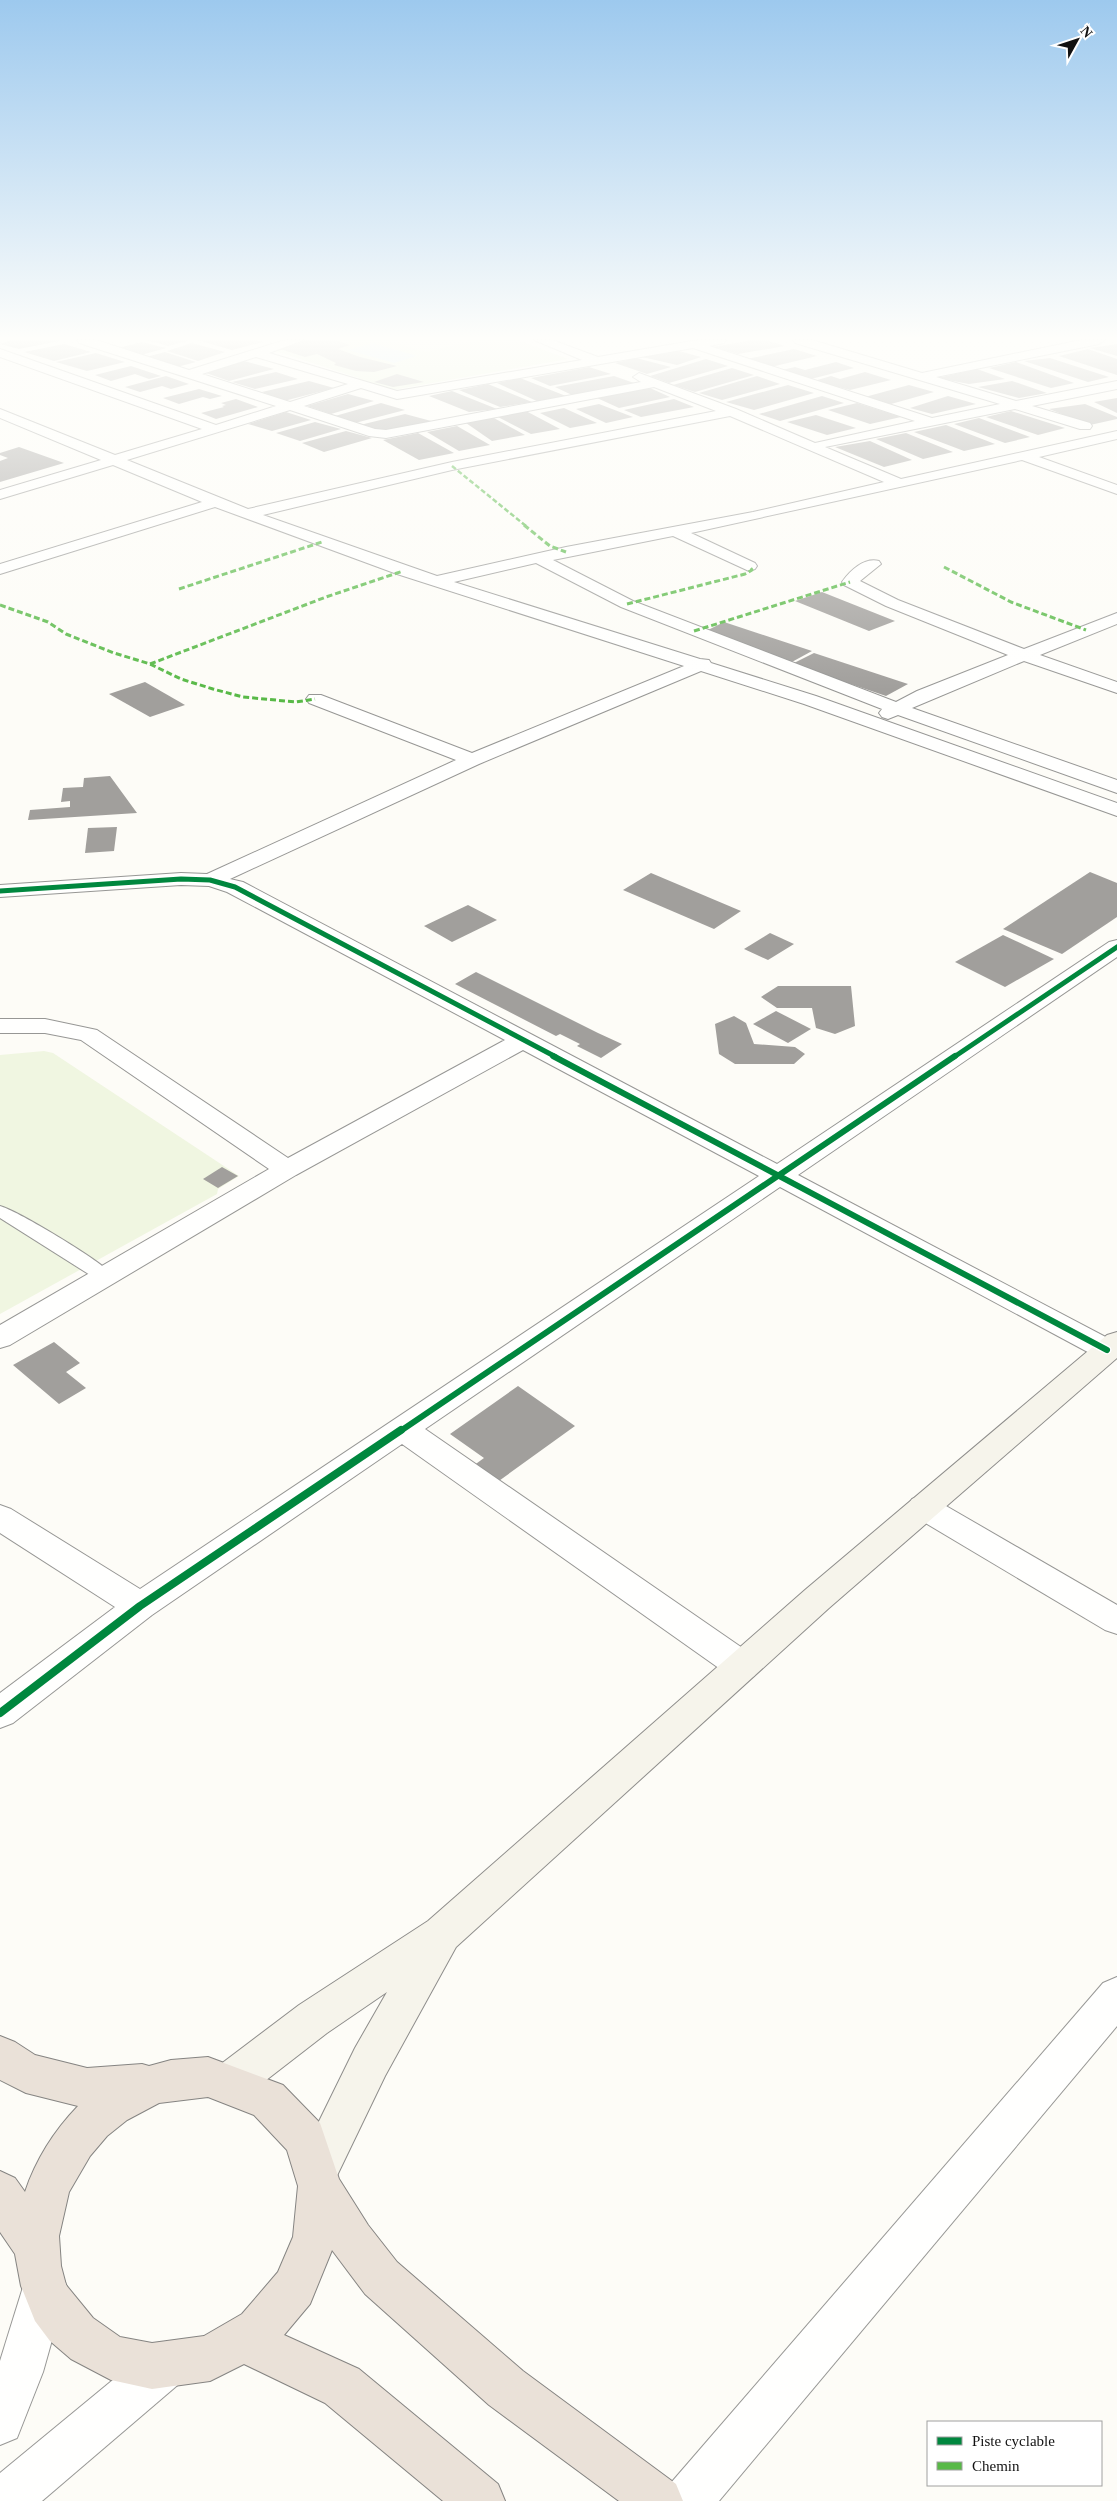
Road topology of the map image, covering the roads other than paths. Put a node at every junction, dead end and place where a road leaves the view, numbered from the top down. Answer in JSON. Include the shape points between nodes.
{"nodes":[{"id":1,"x":110,"y":457,"type":"edge"},
{"id":2,"x":124,"y":457,"type":"edge"},
{"id":3,"x":500,"y":457,"type":"edge"},
{"id":4,"x":833,"y":457,"type":"edge"},
{"id":5,"x":957,"y":457,"type":"edge"},
{"id":6,"x":1011,"y":457,"type":"edge"},
{"id":7,"x":1026,"y":457,"type":"edge"},
{"id":8,"x":116,"y":459,"type":"junction"},
{"id":9,"x":931,"y":462,"type":"dead end"},
{"id":10,"x":901,"y":475,"type":"junction"},
{"id":11,"x":1117,"y":490,"type":"edge"},
{"id":12,"x":0,"y":495,"type":"edge"},
{"id":13,"x":216,"y":502,"type":"junction"},
{"id":14,"x":246,"y":514,"type":"junction"},
{"id":15,"x":676,"y":531,"type":"junction"},
{"id":16,"x":538,"y":558,"type":"junction"},
{"id":17,"x":873,"y":564,"type":"dead end"},
{"id":18,"x":749,"y":566,"type":"dead end"},
{"id":19,"x":0,"y":570,"type":"edge"},
{"id":20,"x":438,"y":581,"type":"junction"},
{"id":21,"x":1117,"y":618,"type":"edge"},
{"id":22,"x":1025,"y":656,"type":"junction"},
{"id":23,"x":703,"y":664,"type":"junction"},
{"id":24,"x":1117,"y":688,"type":"edge"},
{"id":25,"x":315,"y":699,"type":"dead end"},
{"id":26,"x":896,"y":708,"type":"junction"},
{"id":27,"x":871,"y":722,"type":"junction"},
{"id":28,"x":472,"y":760,"type":"junction"},
{"id":29,"x":1117,"y":787,"type":"edge"},
{"id":30,"x":1117,"y":810,"type":"edge"},
{"id":31,"x":210,"y":880,"type":"junction"},
{"id":32,"x":0,"y":891,"type":"edge"},
{"id":33,"x":1117,"y":947,"type":"edge"},
{"id":34,"x":0,"y":1026,"type":"edge"},
{"id":35,"x":524,"y":1040,"type":"junction"},
{"id":36,"x":287,"y":1169,"type":"junction"},
{"id":37,"x":780,"y":1174,"type":"junction"},
{"id":38,"x":0,"y":1210,"type":"edge"},
{"id":39,"x":104,"y":1276,"type":"junction"},
{"id":40,"x":0,"y":1338,"type":"edge"},
{"id":41,"x":1112,"y":1346,"type":"edge"},
{"id":42,"x":401,"y":1428,"type":"junction"},
{"id":43,"x":923,"y":1507,"type":"junction"},
{"id":44,"x":0,"y":1517,"type":"edge"},
{"id":45,"x":140,"y":1606,"type":"junction"},
{"id":46,"x":1117,"y":1621,"type":"edge"},
{"id":47,"x":742,"y":1666,"type":"junction"},
{"id":48,"x":0,"y":1713,"type":"edge"},
{"id":49,"x":442,"y":1934,"type":"junction"},
{"id":50,"x":1117,"y":1996,"type":"edge"},
{"id":51,"x":0,"y":2056,"type":"edge"},
{"id":52,"x":232,"y":2081,"type":"junction"},
{"id":53,"x":158,"y":2083,"type":"junction"},
{"id":54,"x":319,"y":2180,"type":"junction"},
{"id":55,"x":0,"y":2193,"type":"edge"},
{"id":56,"x":40,"y":2267,"type":"junction"},
{"id":57,"x":243,"y":2340,"type":"junction"},
{"id":58,"x":164,"y":2367,"type":"junction"},
{"id":59,"x":0,"y":2421,"type":"edge"},
{"id":60,"x":4,"y":2501,"type":"edge"},
{"id":61,"x":481,"y":2501,"type":"edge"},
{"id":62,"x":659,"y":2501,"type":"edge"},
{"id":63,"x":687,"y":2501,"type":"edge"}],
"edges":[{"from":1,"to":8,"type":"street"},
{"from":2,"to":8,"type":"street"},
{"from":3,"to":14,"type":"street"},
{"from":4,"to":10,"type":"street","via":[[873,474]]},
{"from":5,"to":9,"type":"street"},
{"from":6,"to":10,"type":"street"},
{"from":7,"to":11,"type":"street"},
{"from":8,"to":12,"type":"street"},
{"from":8,"to":13,"type":"street"},
{"from":10,"to":15,"type":"street"},
{"from":13,"to":14,"type":"street"},
{"from":13,"to":19,"type":"street"},
{"from":14,"to":20,"type":"street"},
{"from":15,"to":16,"type":"street"},
{"from":15,"to":18,"type":"street"},
{"from":16,"to":20,"type":"street"},
{"from":16,"to":26,"type":"street","via":[[627,604]]},
{"from":17,"to":22,"type":"street","via":[[850,582],[892,603]]},
{"from":20,"to":23,"type":"street"},
{"from":21,"to":22,"type":"street"},
{"from":22,"to":24,"type":"street"},
{"from":22,"to":26,"type":"street"},
{"from":23,"to":27,"type":"street"},
{"from":23,"to":28,"type":"street"},
{"from":25,"to":28,"type":"street"},
{"from":26,"to":27,"type":"street"},
{"from":26,"to":29,"type":"street"},
{"from":27,"to":30,"type":"street"},
{"from":28,"to":31,"type":"street"},
{"from":31,"to":32,"type":"street","via":[[181,879]]},
{"from":31,"to":35,"type":"street","via":[[235,887]]},
{"from":33,"to":37,"type":"street"},
{"from":34,"to":36,"type":"street","via":[[58,1026],[89,1035]]},
{"from":35,"to":36,"type":"street"},
{"from":35,"to":37,"type":"street"},
{"from":36,"to":39,"type":"street"},
{"from":37,"to":41,"type":"street"},
{"from":37,"to":42,"type":"street"},
{"from":38,"to":39,"type":"lane"},
{"from":39,"to":40,"type":"street"},
{"from":41,"to":43,"type":"street"},
{"from":42,"to":45,"type":"street"},
{"from":42,"to":47,"type":"street"},
{"from":43,"to":46,"type":"street"},
{"from":43,"to":47,"type":"street"},
{"from":44,"to":45,"type":"street"},
{"from":45,"to":48,"type":"street"},
{"from":47,"to":49,"type":"street"},
{"from":49,"to":52,"type":"street","via":[[313,2019]]},
{"from":49,"to":54,"type":"street","via":[[370,2062]]},
{"from":50,"to":63,"type":"street"},
{"from":51,"to":53,"type":"highway","via":[[26,2073],[87,2088]]},
{"from":52,"to":53,"type":"highway","via":[[208,2078]]},
{"from":52,"to":54,"type":"highway","via":[[252,2089],[288,2114],[311,2150]]},
{"from":53,"to":56,"type":"highway","via":[[111,2106],[71,2144],[45,2193],[38,2221]]},
{"from":54,"to":57,"type":"highway","via":[[318,2226],[304,2272],[268,2321]]},
{"from":54,"to":62,"type":"highway","via":[[352,2240],[381,2278],[506,2388]]},
{"from":55,"to":56,"type":"highway"},
{"from":56,"to":58,"type":"highway","via":[[54,2310],[89,2347],[112,2359]]},
{"from":56,"to":59,"type":"street","via":[[20,2372]]},
{"from":57,"to":58,"type":"highway","via":[[212,2357]]},
{"from":57,"to":61,"type":"highway","via":[[342,2386]]},
{"from":58,"to":60,"type":"street"}]}
